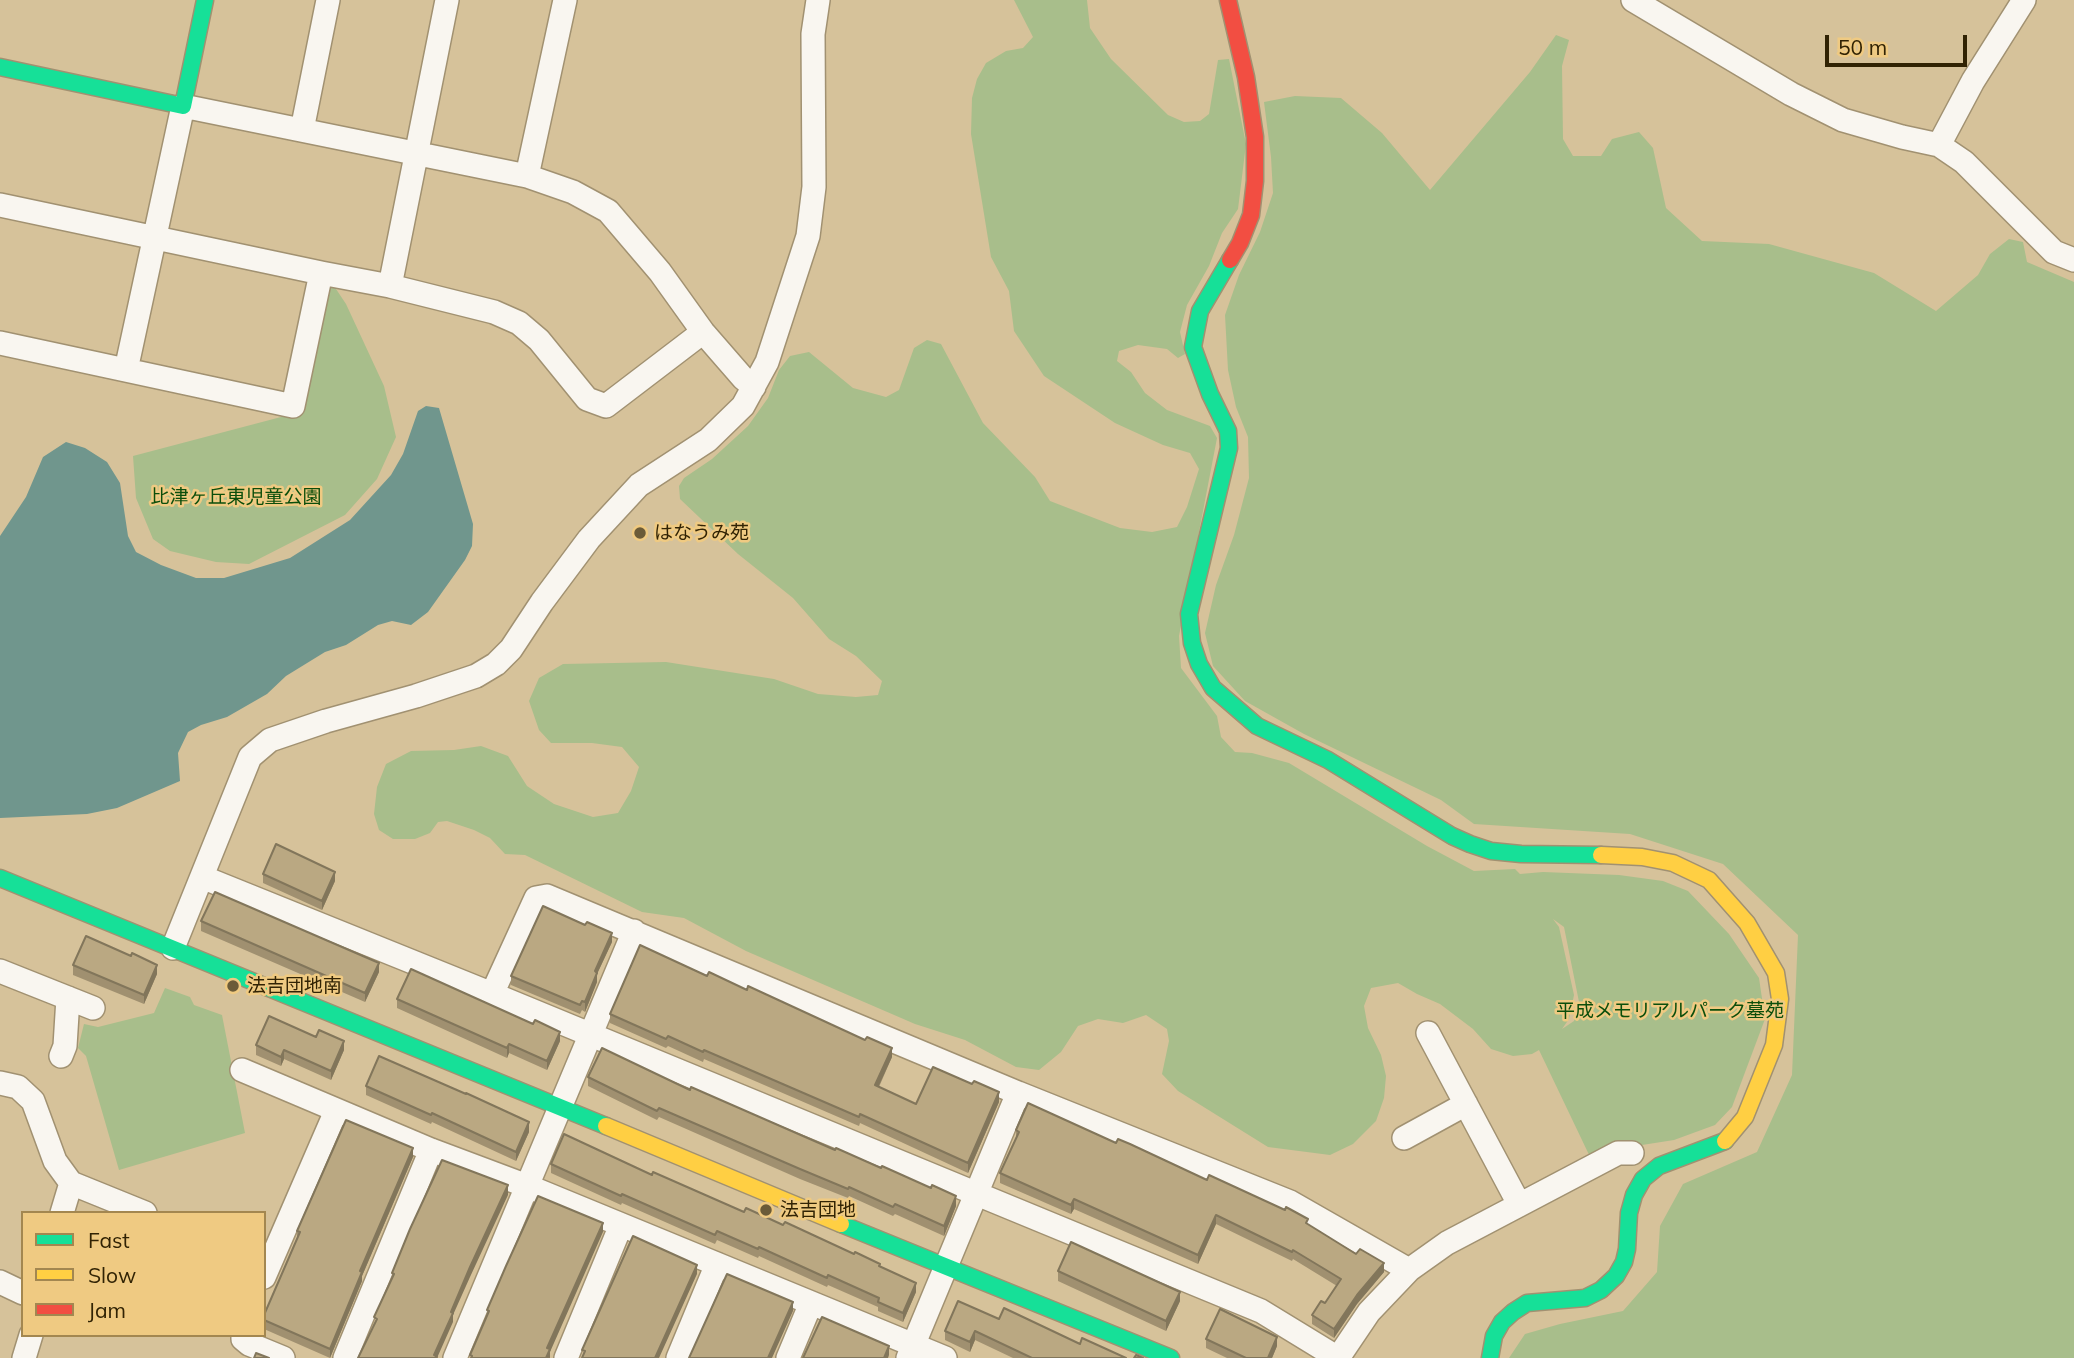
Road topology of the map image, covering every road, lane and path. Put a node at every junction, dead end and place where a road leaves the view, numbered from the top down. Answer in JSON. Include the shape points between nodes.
{"nodes":[{"id":1,"x":205,"y":0,"type":"edge"},
{"id":2,"x":328,"y":0,"type":"edge"},
{"id":3,"x":447,"y":0,"type":"edge"},
{"id":4,"x":565,"y":0,"type":"edge"},
{"id":5,"x":818,"y":0,"type":"edge"},
{"id":6,"x":1228,"y":0,"type":"edge"},
{"id":7,"x":1633,"y":0,"type":"edge"},
{"id":8,"x":2024,"y":0,"type":"edge"},
{"id":9,"x":0,"y":67,"type":"edge"},
{"id":10,"x":183,"y":106,"type":"junction"},
{"id":11,"x":302,"y":130,"type":"junction"},
{"id":12,"x":1939,"y":145,"type":"junction"},
{"id":13,"x":416,"y":153,"type":"junction"},
{"id":14,"x":527,"y":176,"type":"junction"},
{"id":15,"x":0,"y":205,"type":"edge"},
{"id":16,"x":154,"y":237,"type":"junction"},
{"id":17,"x":2074,"y":260,"type":"edge"},
{"id":18,"x":321,"y":274,"type":"junction"},
{"id":19,"x":390,"y":286,"type":"junction"},
{"id":20,"x":703,"y":332,"type":"junction"},
{"id":21,"x":0,"y":343,"type":"edge"},
{"id":22,"x":126,"y":370,"type":"junction"},
{"id":23,"x":754,"y":387,"type":"junction"},
{"id":24,"x":202,"y":877,"type":"junction"},
{"id":25,"x":0,"y":878,"type":"edge"},
{"id":26,"x":634,"y":932,"type":"junction"},
{"id":27,"x":173,"y":948,"type":"junction"},
{"id":28,"x":0,"y":971,"type":"edge"},
{"id":29,"x":492,"y":994,"type":"junction"},
{"id":30,"x":68,"y":998,"type":"junction"},
{"id":31,"x":93,"y":1008,"type":"dead end"},
{"id":32,"x":1428,"y":1033,"type":"dead end"},
{"id":33,"x":590,"y":1034,"type":"junction"},
{"id":34,"x":61,"y":1056,"type":"dead end"},
{"id":35,"x":242,"y":1070,"type":"dead end"},
{"id":36,"x":0,"y":1083,"type":"edge"},
{"id":37,"x":1018,"y":1093,"type":"junction"},
{"id":38,"x":1466,"y":1104,"type":"junction"},
{"id":39,"x":559,"y":1106,"type":"junction"},
{"id":40,"x":336,"y":1111,"type":"junction"},
{"id":41,"x":1404,"y":1138,"type":"dead end"},
{"id":42,"x":431,"y":1150,"type":"junction"},
{"id":43,"x":1632,"y":1153,"type":"dead end"},
{"id":44,"x":71,"y":1183,"type":"junction"},
{"id":45,"x":527,"y":1186,"type":"junction"},
{"id":46,"x":976,"y":1192,"type":"junction"},
{"id":47,"x":1519,"y":1204,"type":"junction"},
{"id":48,"x":63,"y":1211,"type":"edge"},
{"id":49,"x":140,"y":1211,"type":"edge"},
{"id":50,"x":621,"y":1225,"type":"junction"},
{"id":51,"x":717,"y":1264,"type":"junction"},
{"id":52,"x":266,"y":1267,"type":"edge"},
{"id":53,"x":944,"y":1268,"type":"junction"},
{"id":54,"x":1409,"y":1270,"type":"junction"},
{"id":55,"x":0,"y":1282,"type":"edge"},
{"id":56,"x":21,"y":1292,"type":"edge"},
{"id":57,"x":811,"y":1303,"type":"junction"},
{"id":58,"x":30,"y":1337,"type":"edge"},
{"id":59,"x":241,"y":1344,"type":"edge"},
{"id":60,"x":910,"y":1351,"type":"edge"},
{"id":61,"x":24,"y":1358,"type":"edge"},
{"id":62,"x":283,"y":1358,"type":"edge"},
{"id":63,"x":345,"y":1358,"type":"edge"},
{"id":64,"x":455,"y":1358,"type":"edge"},
{"id":65,"x":566,"y":1358,"type":"edge"},
{"id":66,"x":678,"y":1358,"type":"edge"},
{"id":67,"x":788,"y":1358,"type":"edge"},
{"id":68,"x":945,"y":1358,"type":"edge"},
{"id":69,"x":1171,"y":1358,"type":"edge"},
{"id":70,"x":1338,"y":1358,"type":"edge"},
{"id":71,"x":1490,"y":1358,"type":"edge"}],
"edges":[{"from":1,"to":10,"type":"street"},
{"from":2,"to":11,"type":"street"},
{"from":3,"to":13,"type":"street"},
{"from":4,"to":14,"type":"street"},
{"from":5,"to":23,"type":"street","via":[[813,34],[814,187],[808,236],[767,362]]},
{"from":6,"to":71,"type":"street","via":[[1255,137],[1255,181],[1251,215],[1200,311],[1193,347],[1228,431],[1228,448],[1189,614],[1199,664],[1213,688],[1257,726],[1328,760],[1470,844],[1521,854],[1642,858],[1673,863],[1709,880],[1747,923],[1776,973],[1780,999],[1774,1045],[1736,1130],[1727,1140],[1659,1166],[1643,1179],[1634,1195],[1627,1249],[1616,1276],[1585,1298],[1527,1303],[1513,1312],[1494,1336]]},
{"from":7,"to":12,"type":"street","via":[[1843,120]]},
{"from":8,"to":12,"type":"street"},
{"from":9,"to":10,"type":"street"},
{"from":10,"to":11,"type":"street"},
{"from":10,"to":16,"type":"street"},
{"from":11,"to":13,"type":"street"},
{"from":12,"to":17,"type":"street","via":[[1964,162],[2054,252]]},
{"from":13,"to":14,"type":"street"},
{"from":13,"to":19,"type":"street"},
{"from":14,"to":20,"type":"street","via":[[573,192],[608,211]]},
{"from":15,"to":16,"type":"street"},
{"from":16,"to":18,"type":"street"},
{"from":16,"to":22,"type":"street"},
{"from":18,"to":19,"type":"street"},
{"from":18,"to":22,"type":"street","via":[[293,406]]},
{"from":19,"to":20,"type":"street","via":[[494,312],[519,323],[539,340],[587,399],[606,406]]},
{"from":20,"to":23,"type":"street"},
{"from":21,"to":22,"type":"street"},
{"from":23,"to":24,"type":"street","via":[[743,406],[708,440],[639,485],[589,539],[496,664],[476,676],[270,740],[250,757]]},
{"from":24,"to":27,"type":"street"},
{"from":24,"to":29,"type":"street"},
{"from":25,"to":27,"type":"street"},
{"from":26,"to":29,"type":"street","via":[[547,896],[536,898]]},
{"from":26,"to":33,"type":"street"},
{"from":26,"to":37,"type":"street"},
{"from":27,"to":39,"type":"street"},
{"from":28,"to":30,"type":"street"},
{"from":29,"to":33,"type":"street"},
{"from":30,"to":31,"type":"street"},
{"from":30,"to":34,"type":"street"},
{"from":32,"to":38,"type":"street"},
{"from":33,"to":39,"type":"street"},
{"from":33,"to":46,"type":"street"},
{"from":35,"to":40,"type":"street"},
{"from":36,"to":44,"type":"street","via":[[18,1087],[33,1101],[55,1161]]},
{"from":37,"to":46,"type":"street"},
{"from":37,"to":54,"type":"street","via":[[1290,1202]]},
{"from":38,"to":41,"type":"street"},
{"from":38,"to":47,"type":"street"},
{"from":39,"to":45,"type":"street"},
{"from":39,"to":53,"type":"street"},
{"from":40,"to":42,"type":"street"},
{"from":40,"to":52,"type":"street"},
{"from":42,"to":45,"type":"street"},
{"from":42,"to":63,"type":"street"},
{"from":43,"to":47,"type":"street","via":[[1618,1153]]},
{"from":44,"to":48,"type":"street"},
{"from":44,"to":49,"type":"street"},
{"from":45,"to":50,"type":"street"},
{"from":45,"to":64,"type":"street"},
{"from":46,"to":53,"type":"street"},
{"from":46,"to":70,"type":"street","via":[[1261,1311]]},
{"from":47,"to":54,"type":"street","via":[[1447,1243]]},
{"from":50,"to":51,"type":"street"},
{"from":50,"to":65,"type":"street"},
{"from":51,"to":57,"type":"street"},
{"from":51,"to":66,"type":"street"},
{"from":53,"to":60,"type":"street"},
{"from":53,"to":69,"type":"street"},
{"from":54,"to":70,"type":"street","via":[[1369,1312]]},
{"from":55,"to":56,"type":"street"},
{"from":57,"to":60,"type":"street"},
{"from":57,"to":67,"type":"street"},
{"from":58,"to":61,"type":"street"},
{"from":59,"to":62,"type":"street"},
{"from":60,"to":68,"type":"street"}]}
